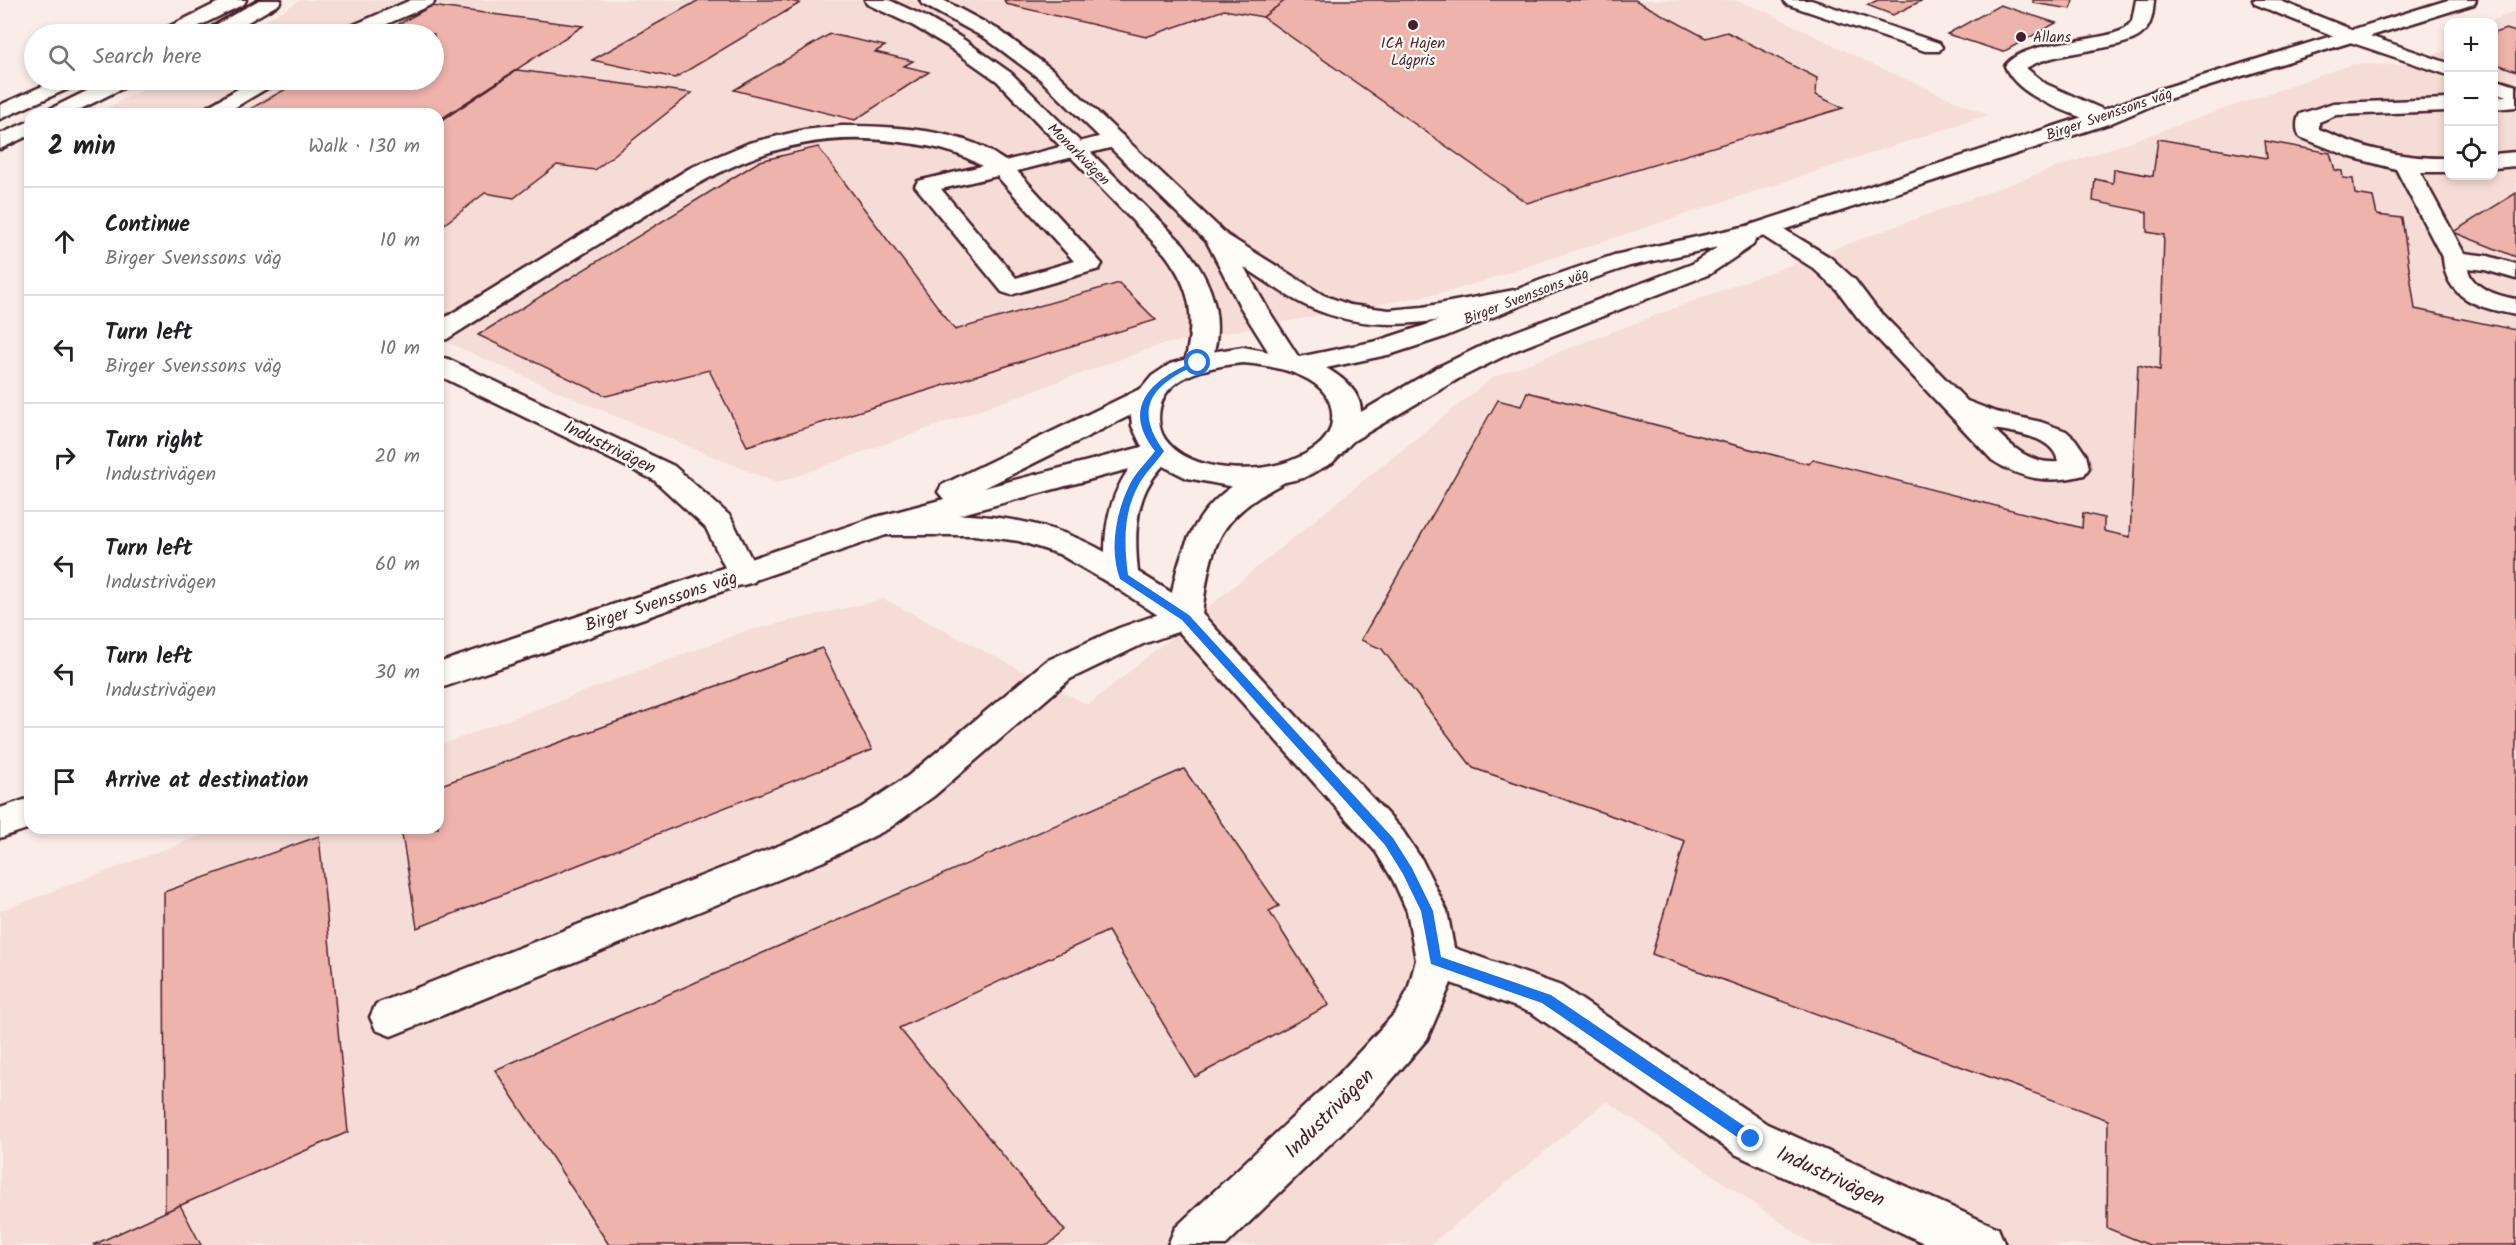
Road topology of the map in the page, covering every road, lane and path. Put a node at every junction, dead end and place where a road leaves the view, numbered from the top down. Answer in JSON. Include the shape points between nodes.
{"nodes":[{"id":1,"x":237,"y":0,"type":"edge"},
{"id":2,"x":272,"y":0,"type":"edge"},
{"id":3,"x":426,"y":0,"type":"edge"},
{"id":4,"x":874,"y":0,"type":"edge"},
{"id":5,"x":929,"y":0,"type":"edge"},
{"id":6,"x":1793,"y":0,"type":"edge"},
{"id":7,"x":2145,"y":0,"type":"edge"},
{"id":8,"x":2262,"y":0,"type":"edge"},
{"id":9,"x":2467,"y":0,"type":"edge"},
{"id":10,"x":189,"y":24,"type":"edge"},
{"id":11,"x":230,"y":24,"type":"edge"},
{"id":12,"x":370,"y":24,"type":"edge"},
{"id":13,"x":2351,"y":36,"type":"junction"},
{"id":14,"x":1932,"y":47,"type":"dead end"},
{"id":15,"x":2444,"y":68,"type":"edge"},
{"id":16,"x":2498,"y":87,"type":"edge"},
{"id":17,"x":50,"y":90,"type":"edge"},
{"id":18,"x":104,"y":90,"type":"edge"},
{"id":19,"x":250,"y":90,"type":"edge"},
{"id":20,"x":2516,"y":93,"type":"edge"},
{"id":21,"x":2516,"y":100,"type":"edge"},
{"id":22,"x":2498,"y":102,"type":"edge"},
{"id":23,"x":2444,"y":105,"type":"edge"},
{"id":24,"x":68,"y":108,"type":"edge"},
{"id":25,"x":219,"y":108,"type":"edge"},
{"id":26,"x":0,"y":113,"type":"edge"},
{"id":27,"x":2103,"y":118,"type":"junction"},
{"id":28,"x":24,"y":130,"type":"edge"},
{"id":29,"x":1114,"y":140,"type":"junction"},
{"id":30,"x":0,"y":142,"type":"edge"},
{"id":31,"x":1074,"y":150,"type":"junction"},
{"id":32,"x":2516,"y":159,"type":"edge"},
{"id":33,"x":2498,"y":161,"type":"edge"},
{"id":34,"x":2404,"y":164,"type":"junction"},
{"id":35,"x":2444,"y":165,"type":"edge"},
{"id":36,"x":1002,"y":168,"type":"junction"},
{"id":37,"x":1760,"y":230,"type":"junction"},
{"id":38,"x":1217,"y":239,"type":"junction"},
{"id":39,"x":2455,"y":259,"type":"junction"},
{"id":40,"x":2516,"y":272,"type":"edge"},
{"id":41,"x":1520,"y":297,"type":"junction"},
{"id":42,"x":2516,"y":307,"type":"edge"},
{"id":43,"x":444,"y":329,"type":"edge"},
{"id":44,"x":1198,"y":363,"type":"junction"},
{"id":45,"x":1295,"y":363,"type":"junction"},
{"id":46,"x":444,"y":368,"type":"edge"},
{"id":47,"x":1151,"y":394,"type":"junction"},
{"id":48,"x":1957,"y":407,"type":"dead end"},
{"id":49,"x":1343,"y":435,"type":"junction"},
{"id":50,"x":1160,"y":451,"type":"junction"},
{"id":51,"x":1273,"y":477,"type":"junction"},
{"id":52,"x":884,"y":525,"type":"junction"},
{"id":53,"x":743,"y":574,"type":"junction"},
{"id":54,"x":1123,"y":576,"type":"junction"},
{"id":55,"x":1185,"y":617,"type":"junction"},
{"id":56,"x":444,"y":674,"type":"edge"},
{"id":57,"x":24,"y":815,"type":"edge"},
{"id":58,"x":0,"y":823,"type":"edge"},
{"id":59,"x":1436,"y":960,"type":"junction"},
{"id":60,"x":391,"y":1017,"type":"dead end"},
{"id":61,"x":1889,"y":1203,"type":"junction"},
{"id":62,"x":1192,"y":1245,"type":"edge"},
{"id":63,"x":1923,"y":1245,"type":"edge"},
{"id":64,"x":1981,"y":1245,"type":"edge"}],
"edges":[{"from":1,"to":10,"type":"street"},
{"from":2,"to":11,"type":"street"},
{"from":3,"to":12,"type":"street"},
{"from":4,"to":31,"type":"street","name":"Monarkvägen","via":[[953,41],[1004,77]]},
{"from":5,"to":29,"type":"street","name":"Monarkvägen","via":[[992,34],[1047,75]]},
{"from":6,"to":14,"type":"street"},
{"from":7,"to":27,"type":"street","via":[[2142,24],[2126,36],[2021,61],[2015,66],[2019,76],[2031,85]]},
{"from":8,"to":13,"type":"street"},
{"from":9,"to":13,"type":"street","name":"Birger Svenssons väg"},
{"from":13,"to":15,"type":"street"},
{"from":13,"to":27,"type":"street","name":"Birger Svenssons väg","via":[[2158,96]]},
{"from":16,"to":20,"type":"street"},
{"from":17,"to":26,"type":"street"},
{"from":18,"to":24,"type":"street"},
{"from":19,"to":25,"type":"street"},
{"from":21,"to":22,"type":"street"},
{"from":23,"to":34,"type":"street","via":[[2333,109],[2308,119],[2308,132],[2357,152]]},
{"from":27,"to":37,"type":"street","name":"Birger Svenssons väg"},
{"from":28,"to":30,"type":"street"},
{"from":29,"to":31,"type":"street"},
{"from":29,"to":38,"type":"street","name":"Monarkvägen"},
{"from":31,"to":36,"type":"street"},
{"from":31,"to":44,"type":"street","name":"Monarkvägen","via":[[1191,270],[1206,314]]},
{"from":32,"to":33,"type":"street"},
{"from":34,"to":35,"type":"street"},
{"from":34,"to":39,"type":"street"},
{"from":36,"to":36,"type":"street","via":[[1010,177],[1090,264],[1011,287],[926,186]]},
{"from":36,"to":43,"type":"street","via":[[969,149],[876,132],[804,136],[757,148],[698,173]]},
{"from":37,"to":41,"type":"street","name":"Birger Svenssons väg","via":[[1623,260]]},
{"from":37,"to":48,"type":"street","via":[[1822,263]]},
{"from":37,"to":49,"type":"street","name":"Birger Svenssons väg","via":[[1701,269],[1504,345],[1448,372]]},
{"from":38,"to":41,"type":"street","name":"Monarkvägen","via":[[1314,300],[1345,312],[1389,318]]},
{"from":38,"to":45,"type":"street","name":"Monarkvägen","via":[[1254,308]]},
{"from":39,"to":40,"type":"street"},
{"from":39,"to":42,"type":"street","via":[[2456,273],[2467,288]]},
{"from":41,"to":45,"type":"street","name":"Birger Svenssons väg","via":[[1383,348]]},
{"from":44,"to":45,"type":"street","name":"Birger Svenssons väg","via":[[1243,356]]},
{"from":44,"to":47,"type":"street","name":"Birger Svenssons väg","via":[[1162,381]]},
{"from":45,"to":49,"type":"street","name":"Birger Svenssons väg","via":[[1318,373],[1341,395],[1347,421]]},
{"from":46,"to":53,"type":"street","name":"Industrivägen","via":[[664,473],[719,523]]},
{"from":47,"to":50,"type":"street","name":"Birger Svenssons väg","via":[[1144,408],[1144,423]]},
{"from":47,"to":52,"type":"street","name":"Birger Svenssons väg"},
{"from":49,"to":51,"type":"street","name":"Birger Svenssons väg","via":[[1317,460]]},
{"from":50,"to":51,"type":"street","name":"Birger Svenssons väg","via":[[1197,472],[1248,479]]},
{"from":50,"to":52,"type":"street","name":"Birger Svenssons väg"},
{"from":50,"to":54,"type":"street","via":[[1134,485],[1122,517],[1119,544]]},
{"from":51,"to":55,"type":"street","via":[[1250,487],[1215,514],[1191,570]]},
{"from":52,"to":53,"type":"street","name":"Birger Svenssons väg"},
{"from":52,"to":54,"type":"street","name":"Industrivägen","via":[[1015,531],[1062,543]]},
{"from":53,"to":56,"type":"street","name":"Birger Svenssons väg"},
{"from":54,"to":55,"type":"street","name":"Industrivägen"},
{"from":55,"to":59,"type":"street","name":"Industrivägen","via":[[1389,842],[1427,911]]},
{"from":55,"to":60,"type":"street","via":[[1131,636],[1058,670],[921,786],[875,818],[810,850]]},
{"from":57,"to":58,"type":"street"},
{"from":59,"to":61,"type":"street","name":"Industrivägen","via":[[1546,999],[1751,1139]]},
{"from":59,"to":62,"type":"street","name":"Industrivägen","via":[[1428,991],[1412,1025],[1355,1089]]},
{"from":61,"to":63,"type":"street"},
{"from":61,"to":64,"type":"street","name":"Industrivägen"}]}
